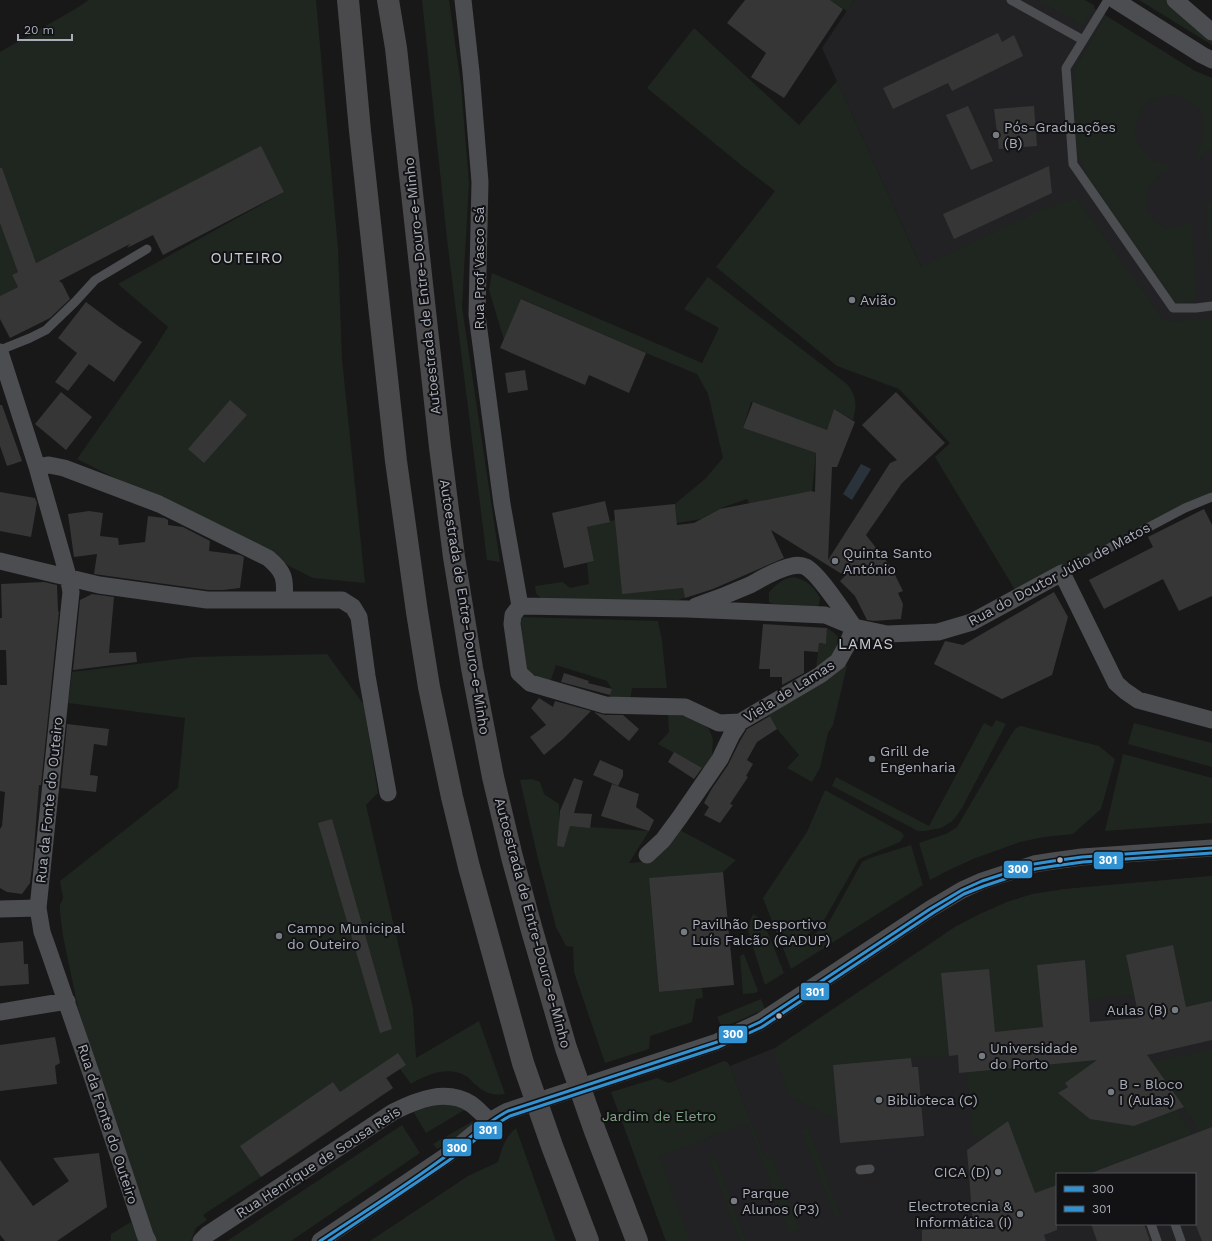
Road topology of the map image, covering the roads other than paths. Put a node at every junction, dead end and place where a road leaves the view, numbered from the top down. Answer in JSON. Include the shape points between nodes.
{"nodes":[{"id":1,"x":340,"y":0,"type":"edge"},
{"id":2,"x":348,"y":0,"type":"edge"},
{"id":3,"x":388,"y":0,"type":"edge"},
{"id":4,"x":394,"y":0,"type":"edge"},
{"id":5,"x":463,"y":0,"type":"edge"},
{"id":6,"x":1011,"y":0,"type":"edge"},
{"id":7,"x":1108,"y":0,"type":"edge"},
{"id":8,"x":1115,"y":0,"type":"edge"},
{"id":9,"x":1175,"y":0,"type":"edge"},
{"id":10,"x":1212,"y":32,"type":"edge"},
{"id":11,"x":1083,"y":40,"type":"junction"},
{"id":12,"x":396,"y":48,"type":"junction"},
{"id":13,"x":1212,"y":60,"type":"edge"},
{"id":14,"x":354,"y":73,"type":"junction"},
{"id":15,"x":147,"y":248,"type":"dead end"},
{"id":16,"x":1212,"y":306,"type":"edge"},
{"id":17,"x":0,"y":351,"type":"edge"},
{"id":18,"x":37,"y":468,"type":"junction"},
{"id":19,"x":1212,"y":497,"type":"edge"},
{"id":20,"x":0,"y":561,"type":"edge"},
{"id":21,"x":1062,"y":573,"type":"junction"},
{"id":22,"x":68,"y":576,"type":"junction"},
{"id":23,"x":284,"y":599,"type":"junction"},
{"id":24,"x":520,"y":606,"type":"junction"},
{"id":25,"x":687,"y":610,"type":"junction"},
{"id":26,"x":854,"y":627,"type":"junction"},
{"id":27,"x":1212,"y":720,"type":"edge"},
{"id":28,"x":740,"y":722,"type":"junction"},
{"id":29,"x":388,"y":793,"type":"dead end"},
{"id":30,"x":1212,"y":848,"type":"edge"},
{"id":31,"x":647,"y":855,"type":"dead end"},
{"id":32,"x":38,"y":908,"type":"junction"},
{"id":33,"x":0,"y":909,"type":"edge"},
{"id":34,"x":67,"y":1001,"type":"junction"},
{"id":35,"x":0,"y":1012,"type":"edge"},
{"id":36,"x":490,"y":1121,"type":"junction"},
{"id":37,"x":1151,"y":1225,"type":"edge"},
{"id":38,"x":1175,"y":1225,"type":"edge"},
{"id":39,"x":148,"y":1241,"type":"edge"},
{"id":40,"x":201,"y":1241,"type":"edge"},
{"id":41,"x":320,"y":1241,"type":"edge"},
{"id":42,"x":588,"y":1241,"type":"edge"},
{"id":43,"x":637,"y":1241,"type":"edge"},
{"id":44,"x":1157,"y":1241,"type":"edge"},
{"id":45,"x":1181,"y":1241,"type":"edge"}],
"edges":[{"from":1,"to":14,"type":"highway"},
{"from":2,"to":14,"type":"highway"},
{"from":3,"to":12,"type":"highway"},
{"from":4,"to":12,"type":"highway"},
{"from":5,"to":24,"type":"street","name":"Rua Prof Vasco Sá","via":[[480,182],[477,315],[502,504]]},
{"from":6,"to":11,"type":"lane"},
{"from":7,"to":11,"type":"lane"},
{"from":8,"to":13,"type":"street"},
{"from":9,"to":10,"type":"street"},
{"from":11,"to":16,"type":"lane","via":[[1066,68],[1073,164],[1173,308]]},
{"from":12,"to":43,"type":"highway","name":"Autoestrada de Entre-Douro-e-Minho","via":[[454,557],[493,777],[512,857],[566,1048]]},
{"from":14,"to":42,"type":"highway","via":[[396,462],[428,679],[469,867],[523,1063]]},
{"from":15,"to":17,"type":"lane","via":[[95,280],[46,330]]},
{"from":17,"to":18,"type":"street","name":"Rua da Fonte do Outeiro"},
{"from":18,"to":22,"type":"street","name":"Rua da Fonte do Outeiro"},
{"from":18,"to":23,"type":"street","via":[[49,465],[64,468],[159,504],[268,558],[284,577]]},
{"from":19,"to":21,"type":"lane","name":"Rua do Doutor Júlio de Matos","via":[[1185,508]]},
{"from":20,"to":22,"type":"street"},
{"from":21,"to":26,"type":"street","name":"Rua do Doutor Júlio de Matos","via":[[972,622],[938,632],[887,634]]},
{"from":21,"to":27,"type":"street","via":[[1116,683],[1125,692],[1138,700]]},
{"from":22,"to":23,"type":"street","via":[[99,584],[207,600]]},
{"from":22,"to":32,"type":"street","name":"Rua da Fonte do Outeiro","via":[[71,592]]},
{"from":23,"to":29,"type":"street","via":[[342,600],[353,607],[359,617]]},
{"from":24,"to":25,"type":"street","name":"Rua do Doutor Júlio de Matos"},
{"from":24,"to":28,"type":"street","name":"Viela de Lamas","via":[[513,615],[512,624],[519,673],[530,683],[605,705],[685,707],[719,723]]},
{"from":25,"to":26,"type":"street","name":"Rua do Doutor Júlio de Matos","via":[[825,615]]},
{"from":25,"to":26,"type":"street","name":"Rua do Doutor Júlio de Matos","via":[[726,596],[780,570],[799,565],[813,573]]},
{"from":26,"to":28,"type":"street","name":"Viela de Lamas","via":[[848,645],[838,662]]},
{"from":28,"to":31,"type":"street","via":[[720,759],[680,817],[663,840]]},
{"from":30,"to":36,"type":"street","via":[[1053,861],[1034,864],[982,881],[930,909],[783,1007],[745,1029],[717,1042],[508,1111]]},
{"from":32,"to":33,"type":"street"},
{"from":32,"to":34,"type":"street","name":"Rua da Fonte do Outeiro","via":[[42,932]]},
{"from":34,"to":35,"type":"street"},
{"from":34,"to":39,"type":"street","name":"Rua da Fonte do Outeiro"},
{"from":36,"to":40,"type":"street","name":"Rua Henrique de Sousa Reis","via":[[471,1104],[454,1098],[436,1097],[410,1104],[393,1112]]},
{"from":36,"to":41,"type":"street","via":[[446,1156]]},
{"from":37,"to":44,"type":"lane"},
{"from":38,"to":45,"type":"lane"}]}
